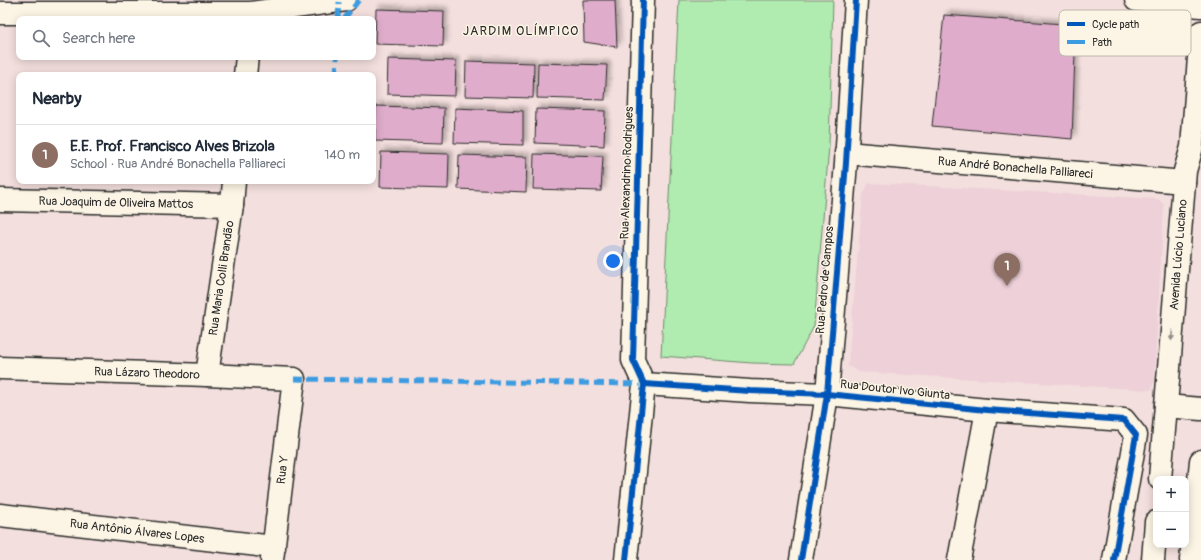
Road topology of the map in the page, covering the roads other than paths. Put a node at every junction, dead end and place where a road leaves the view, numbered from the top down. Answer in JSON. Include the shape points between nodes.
{"nodes":[{"id":1,"x":643,"y":0,"type":"edge"},
{"id":2,"x":856,"y":0,"type":"edge"},
{"id":3,"x":1136,"y":0,"type":"edge"},
{"id":4,"x":341,"y":1,"type":"edge"},
{"id":5,"x":1201,"y":6,"type":"edge"},
{"id":6,"x":251,"y":11,"type":"edge"},
{"id":7,"x":0,"y":13,"type":"edge"},
{"id":8,"x":1201,"y":32,"type":"edge"},
{"id":9,"x":247,"y":60,"type":"edge"},
{"id":10,"x":245,"y":72,"type":"edge"},
{"id":11,"x":1196,"y":148,"type":"edge"},
{"id":12,"x":846,"y":153,"type":"junction"},
{"id":13,"x":1184,"y":182,"type":"junction"},
{"id":14,"x":234,"y":184,"type":"edge"},
{"id":15,"x":0,"y":200,"type":"edge"},
{"id":16,"x":232,"y":205,"type":"junction"},
{"id":17,"x":0,"y":368,"type":"edge"},
{"id":18,"x":207,"y":375,"type":"junction"},
{"id":19,"x":294,"y":379,"type":"joint"},
{"id":20,"x":644,"y":384,"type":"junction"},
{"id":21,"x":827,"y":394,"type":"junction"},
{"id":22,"x":1166,"y":406,"type":"junction"},
{"id":23,"x":1201,"y":409,"type":"edge"},
{"id":24,"x":987,"y":410,"type":"junction"},
{"id":25,"x":1201,"y":461,"type":"edge"},
{"id":26,"x":1160,"y":476,"type":"edge"},
{"id":27,"x":0,"y":515,"type":"edge"},
{"id":28,"x":1153,"y":548,"type":"edge"},
{"id":29,"x":273,"y":553,"type":"edge"},
{"id":30,"x":626,"y":560,"type":"edge"},
{"id":31,"x":801,"y":560,"type":"edge"},
{"id":32,"x":959,"y":560,"type":"edge"},
{"id":33,"x":1114,"y":560,"type":"edge"},
{"id":34,"x":1152,"y":560,"type":"edge"},
{"id":35,"x":1191,"y":560,"type":"edge"}],
"edges":[{"from":1,"to":20,"type":"street","name":"Rua Alexandrino Rodrigues","via":[[633,360]]},
{"from":2,"to":12,"type":"street","name":"Rua Pedro de Campos"},
{"from":3,"to":5,"type":"street"},
{"from":4,"to":6,"type":"street"},
{"from":6,"to":7,"type":"street"},
{"from":8,"to":11,"type":"street","name":"Avenida Lúcio Luciano"},
{"from":9,"to":10,"type":"street"},
{"from":11,"to":13,"type":"street","name":"Avenida Lúcio Luciano","via":[[1185,171]]},
{"from":12,"to":13,"type":"street","name":"Rua André Bonachella Palliareci"},
{"from":12,"to":21,"type":"street","name":"Rua Pedro de Campos"},
{"from":13,"to":22,"type":"street","name":"Avenida Lúcio Luciano","one_way":true},
{"from":14,"to":16,"type":"street","name":"Rua Maria Colli Brandão"},
{"from":15,"to":16,"type":"street","name":"Rua Joaquim de Oliveira Mattos"},
{"from":16,"to":18,"type":"street","name":"Rua Maria Colli Brandão"},
{"from":17,"to":18,"type":"street","name":"Rua Lázaro Theodoro"},
{"from":18,"to":19,"type":"street","name":"Rua Lázaro Theodoro"},
{"from":19,"to":29,"type":"street","name":"Rua Y"},
{"from":20,"to":21,"type":"street","name":"Rua Doutor Ivo Giunta"},
{"from":20,"to":30,"type":"street"},
{"from":21,"to":24,"type":"street","name":"Rua Doutor Ivo Giunta"},
{"from":21,"to":31,"type":"street","name":"Rua Pedro de Campos"},
{"from":22,"to":23,"type":"street"},
{"from":22,"to":26,"type":"street","name":"Avenida Lúcio Luciano"},
{"from":24,"to":32,"type":"street"},
{"from":24,"to":33,"type":"street","name":"Rua Doutor Ivo Giunta","via":[[1124,420],[1136,435]]},
{"from":25,"to":35,"type":"street"},
{"from":27,"to":29,"type":"street","name":"Rua Antônio Álvares Lopes"},
{"from":28,"to":34,"type":"street"}]}
